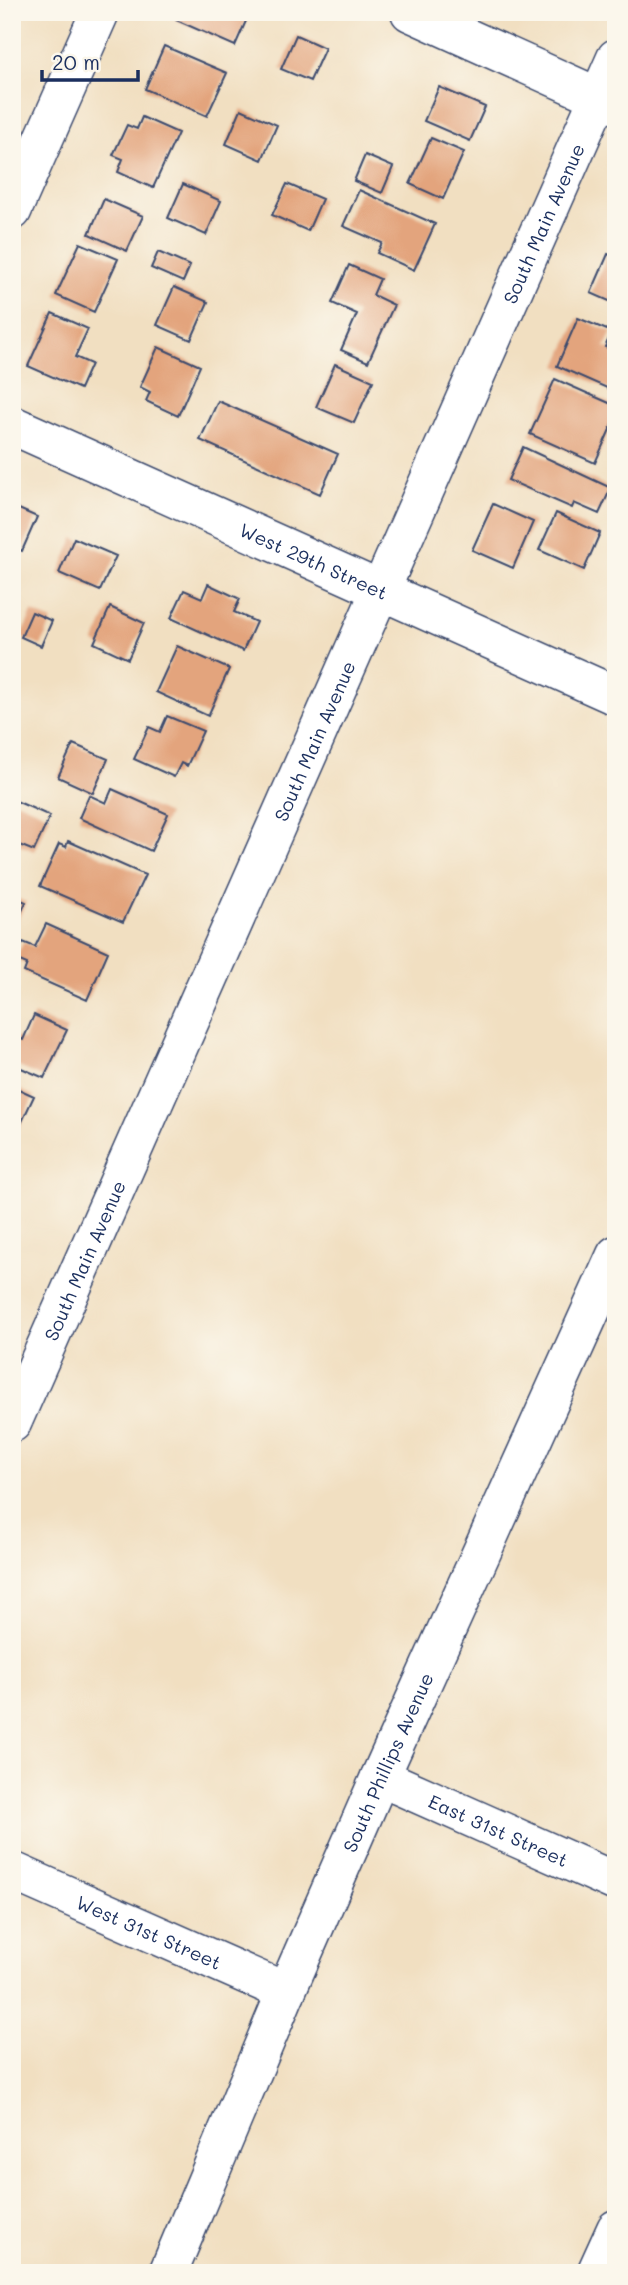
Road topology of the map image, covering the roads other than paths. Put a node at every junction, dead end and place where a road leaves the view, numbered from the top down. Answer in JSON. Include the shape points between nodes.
{"nodes":[{"id":1,"x":100,"y":12,"type":"edge"},
{"id":2,"x":410,"y":12,"type":"edge"},
{"id":3,"x":616,"y":58,"type":"edge"},
{"id":4,"x":607,"y":102,"type":"edge"},
{"id":5,"x":12,"y":211,"type":"edge"},
{"id":6,"x":12,"y":425,"type":"edge"},
{"id":7,"x":380,"y":589,"type":"junction"},
{"id":8,"x":616,"y":696,"type":"edge"},
{"id":9,"x":611,"y":1277,"type":"edge"},
{"id":10,"x":12,"y":1423,"type":"edge"},
{"id":11,"x":380,"y":1777,"type":"junction"},
{"id":12,"x":12,"y":1871,"type":"edge"},
{"id":13,"x":616,"y":1882,"type":"edge"},
{"id":14,"x":286,"y":1992,"type":"junction"},
{"id":15,"x":616,"y":2229,"type":"edge"},
{"id":16,"x":174,"y":2271,"type":"edge"},
{"id":17,"x":596,"y":2273,"type":"edge"}],
"edges":[{"from":1,"to":5,"type":"street"},
{"from":2,"to":4,"type":"street"},
{"from":3,"to":4,"type":"street","name":"South Main Avenue"},
{"from":4,"to":7,"type":"street","name":"South Main Avenue"},
{"from":6,"to":7,"type":"street","name":"West 29th Street"},
{"from":7,"to":8,"type":"street","name":"West 29th Street"},
{"from":7,"to":10,"type":"street","name":"South Main Avenue"},
{"from":9,"to":11,"type":"street","name":"South Phillips Avenue"},
{"from":11,"to":13,"type":"street","name":"East 31st Street"},
{"from":11,"to":14,"type":"street","name":"South Phillips Avenue"},
{"from":12,"to":14,"type":"street","name":"West 31st Street"},
{"from":14,"to":16,"type":"street","name":"South Phillips Avenue"},
{"from":15,"to":17,"type":"street"}]}
